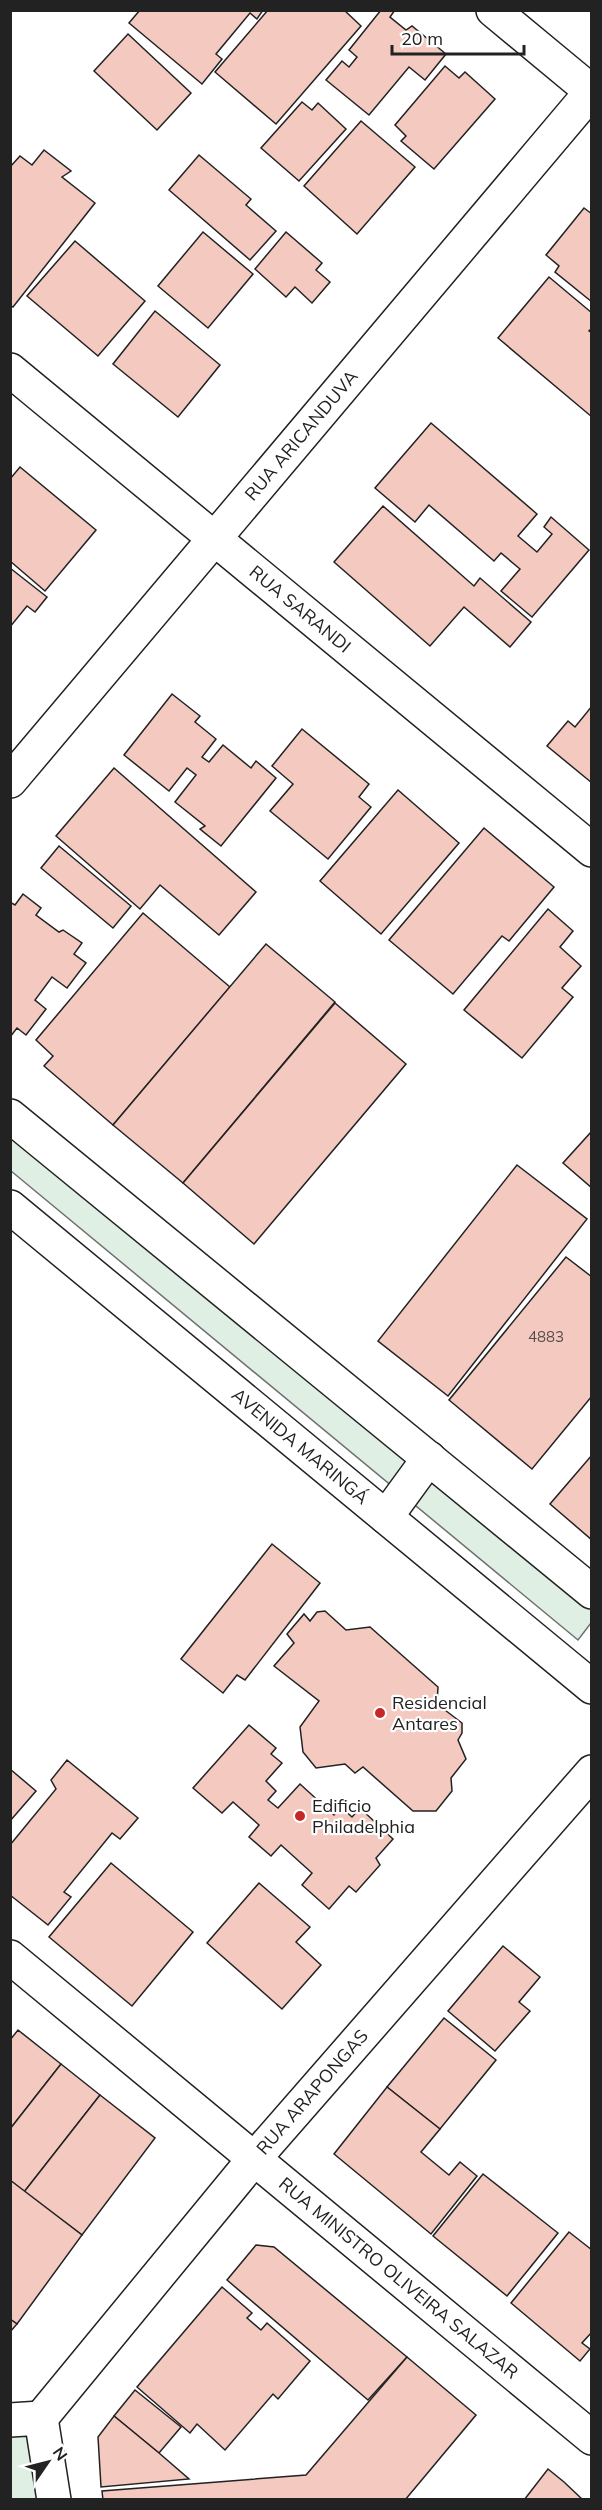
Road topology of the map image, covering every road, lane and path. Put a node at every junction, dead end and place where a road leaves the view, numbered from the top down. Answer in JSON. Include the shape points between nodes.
{"nodes":[{"id":1,"x":494,"y":10,"type":"edge"},
{"id":2,"x":591,"y":92,"type":"edge"},
{"id":3,"x":10,"y":370,"type":"edge"},
{"id":4,"x":216,"y":539,"type":"junction"},
{"id":5,"x":10,"y":781,"type":"edge"},
{"id":6,"x":591,"y":850,"type":"edge"},
{"id":7,"x":10,"y":1116,"type":"edge"},
{"id":8,"x":10,"y":1207,"type":"edge"},
{"id":9,"x":429,"y":1458,"type":"junction"},
{"id":10,"x":386,"y":1517,"type":"junction"},
{"id":11,"x":591,"y":1592,"type":"edge"},
{"id":12,"x":591,"y":1687,"type":"edge"},
{"id":13,"x":591,"y":1772,"type":"edge"},
{"id":14,"x":10,"y":1957,"type":"edge"},
{"id":15,"x":254,"y":2159,"type":"junction"},
{"id":16,"x":26,"y":2419,"type":"edge"},
{"id":17,"x":591,"y":2438,"type":"edge"},
{"id":18,"x":54,"y":2499,"type":"edge"}],
"edges":[{"from":1,"to":2,"type":"street"},
{"from":2,"to":4,"type":"street","name":"RUA ARICANDUVA"},
{"from":3,"to":4,"type":"street","name":"RUA SARANDI"},
{"from":4,"to":5,"type":"street","name":"RUA ARICANDUVA"},
{"from":4,"to":6,"type":"street","name":"RUA SARANDI"},
{"from":7,"to":9,"type":"street"},
{"from":8,"to":10,"type":"street","name":"AVENIDA MARINGÁ"},
{"from":9,"to":10,"type":"street"},
{"from":9,"to":11,"type":"street"},
{"from":10,"to":12,"type":"street","name":"AVENIDA MARINGÁ"},
{"from":13,"to":15,"type":"street","name":"RUA ARAPONGAS"},
{"from":14,"to":15,"type":"street","name":"RUA MINISTRO OLIVEIRA SALAZAR"},
{"from":15,"to":16,"type":"street","name":"RUA ARAPONGAS"},
{"from":15,"to":17,"type":"street","name":"RUA MINISTRO OLIVEIRA SALAZAR"},
{"from":16,"to":18,"type":"street"}]}
